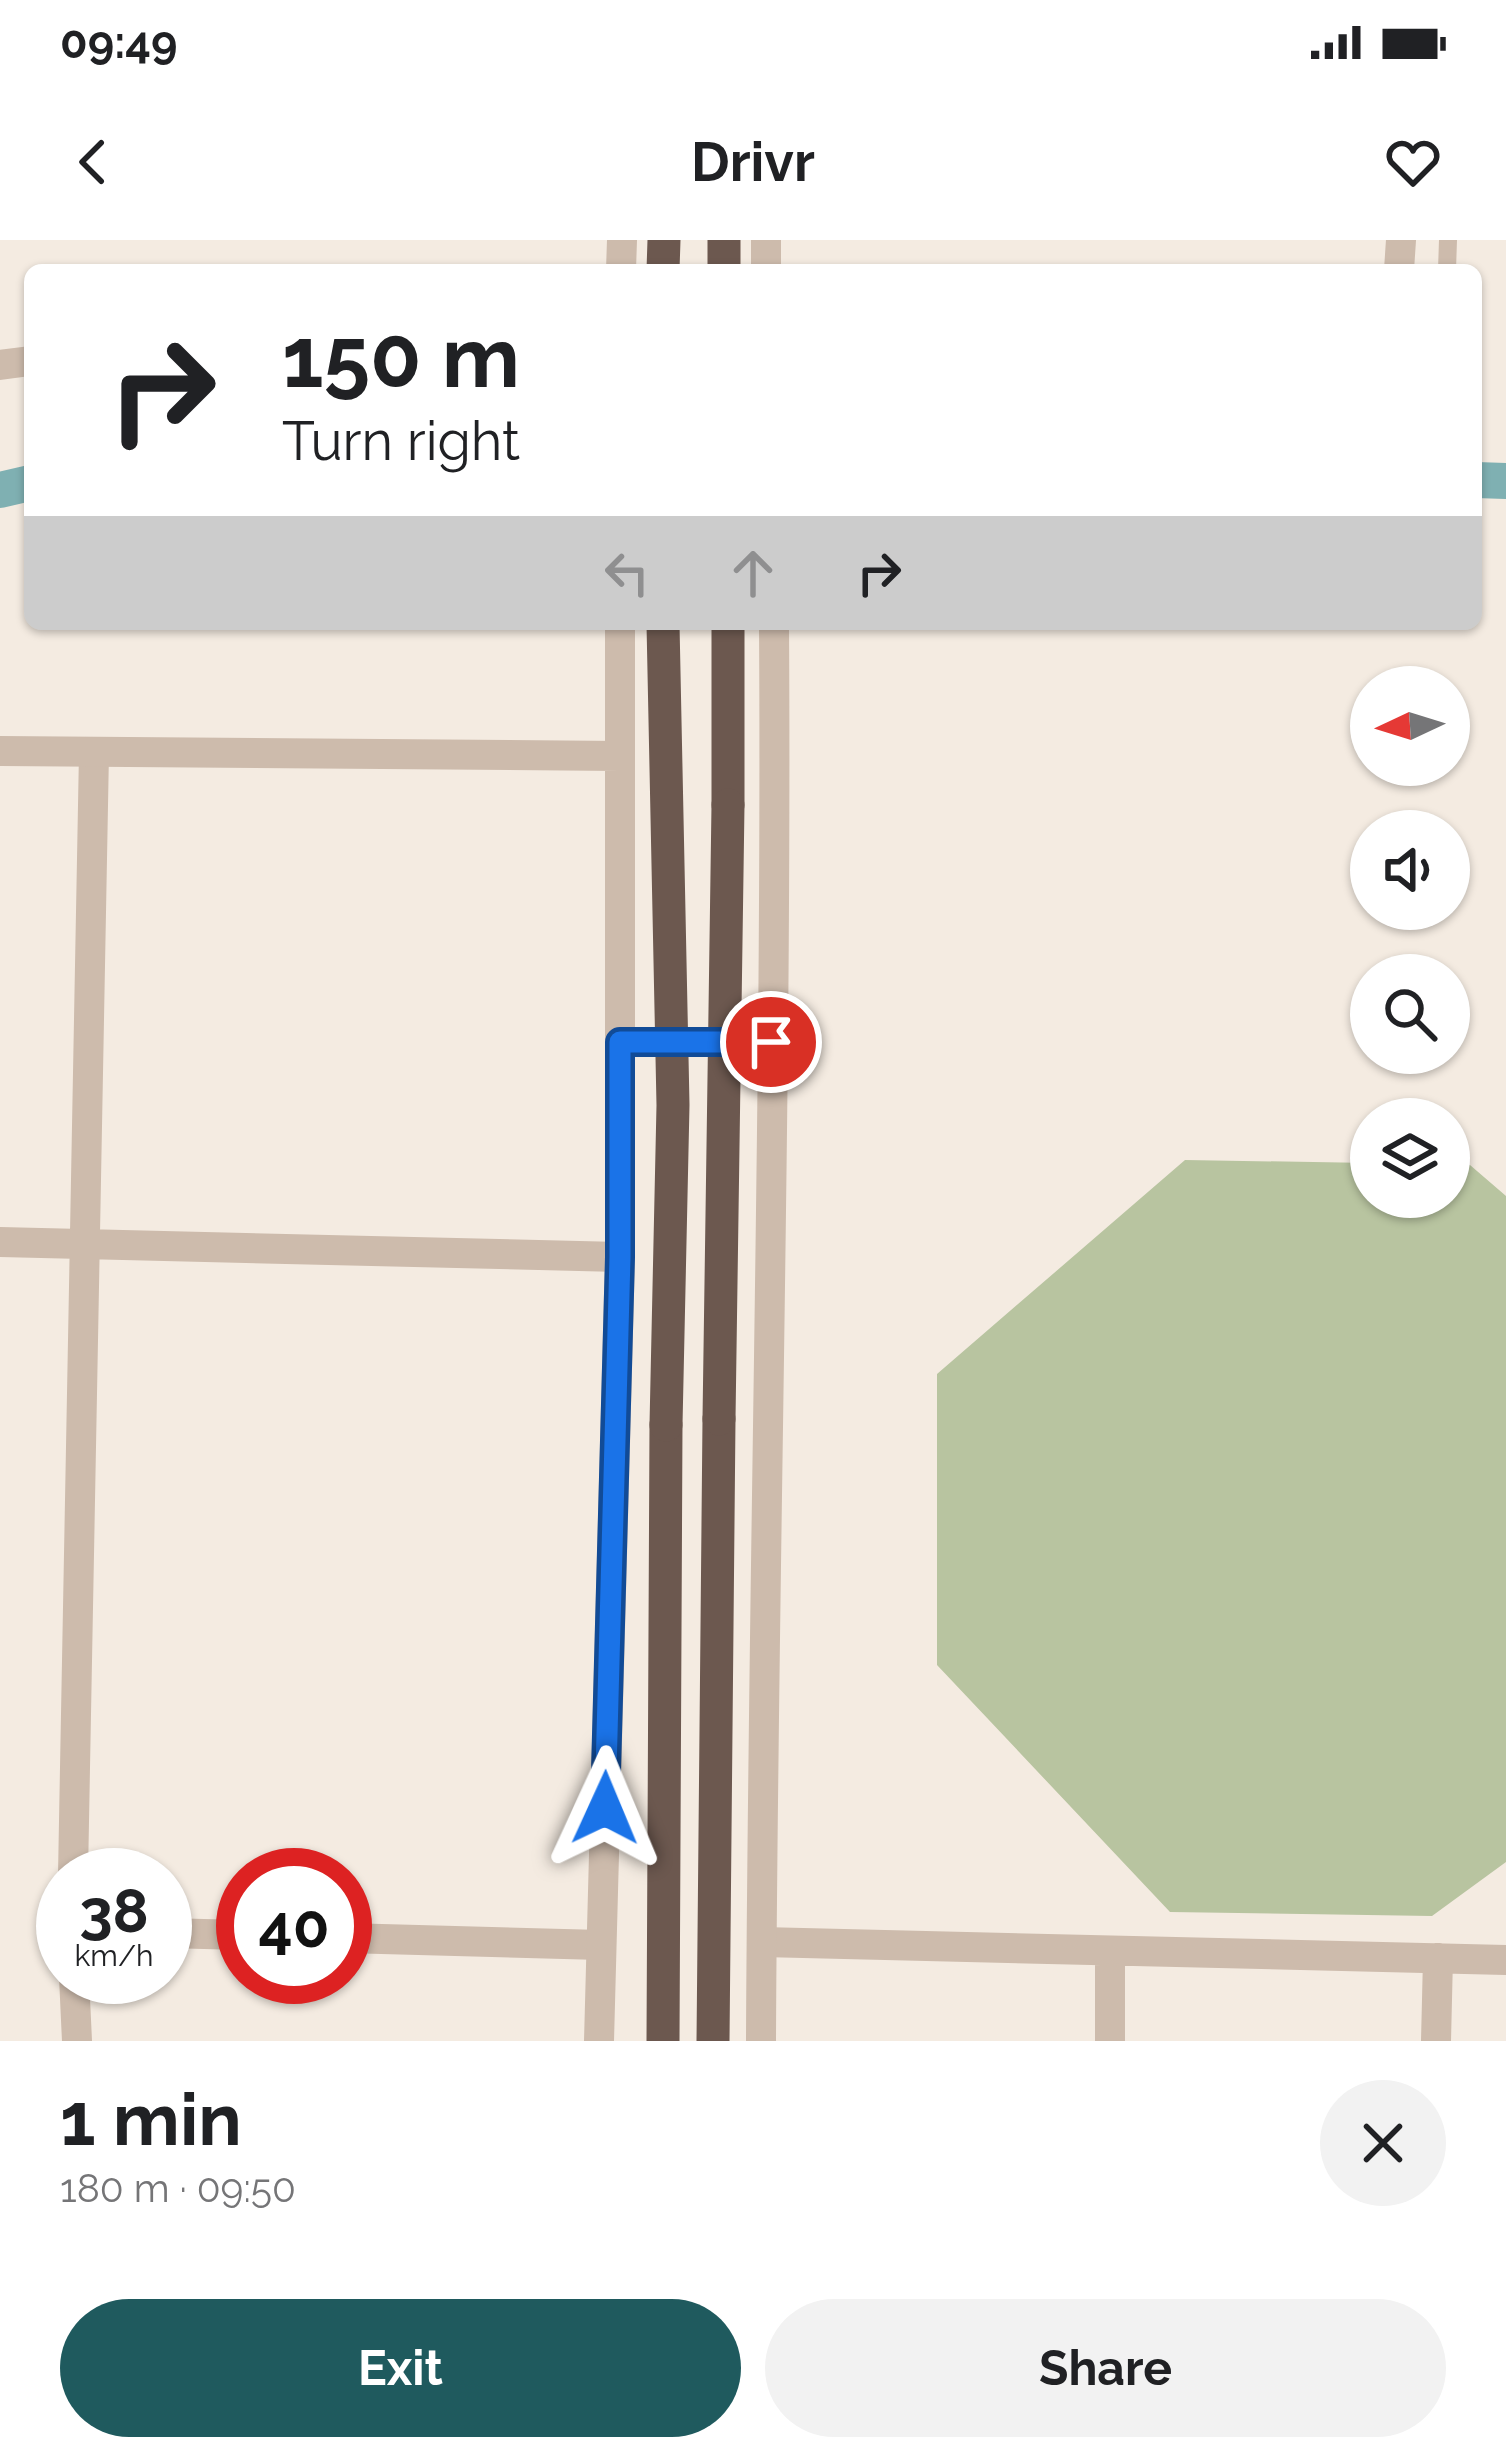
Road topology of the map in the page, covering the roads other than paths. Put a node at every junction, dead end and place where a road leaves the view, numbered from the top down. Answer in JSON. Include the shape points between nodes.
{"nodes":[{"id":1,"x":620,"y":630,"type":"edge"},
{"id":2,"x":663,"y":630,"type":"edge"},
{"id":3,"x":728,"y":630,"type":"edge"},
{"id":4,"x":774,"y":630,"type":"edge"},
{"id":5,"x":0,"y":752,"type":"edge"},
{"id":6,"x":94,"y":752,"type":"junction"},
{"id":7,"x":620,"y":755,"type":"junction"},
{"id":8,"x":620,"y":1042,"type":"junction"},
{"id":9,"x":771,"y":1042,"type":"junction"},
{"id":10,"x":0,"y":1242,"type":"edge"},
{"id":11,"x":82,"y":1242,"type":"junction"},
{"id":12,"x":620,"y":1257,"type":"junction"},
{"id":13,"x":74,"y":1848,"type":"edge"},
{"id":14,"x":372,"y":1939,"type":"edge"},
{"id":15,"x":762,"y":1942,"type":"junction"},
{"id":16,"x":601,"y":1945,"type":"junction"},
{"id":17,"x":1110,"y":1951,"type":"junction"},
{"id":18,"x":1438,"y":1958,"type":"junction"},
{"id":19,"x":1506,"y":1960,"type":"edge"},
{"id":20,"x":75,"y":2004,"type":"edge"},
{"id":21,"x":77,"y":2041,"type":"edge"},
{"id":22,"x":599,"y":2041,"type":"edge"},
{"id":23,"x":663,"y":2041,"type":"edge"},
{"id":24,"x":712,"y":2041,"type":"edge"},
{"id":25,"x":761,"y":2041,"type":"edge"},
{"id":26,"x":1110,"y":2041,"type":"edge"},
{"id":27,"x":1436,"y":2041,"type":"edge"}],
"edges":[{"from":1,"to":7,"type":"street"},
{"from":2,"to":23,"type":"highway","bridge":true,"via":[[673,1105]]},
{"from":3,"to":24,"type":"highway","bridge":true},
{"from":4,"to":9,"type":"street"},
{"from":5,"to":6,"type":"street"},
{"from":6,"to":7,"type":"street"},
{"from":6,"to":11,"type":"street"},
{"from":7,"to":8,"type":"street"},
{"from":8,"to":9,"type":"street"},
{"from":8,"to":12,"type":"street"},
{"from":9,"to":15,"type":"street"},
{"from":10,"to":11,"type":"street"},
{"from":11,"to":12,"type":"street"},
{"from":11,"to":13,"type":"street"},
{"from":12,"to":16,"type":"street"},
{"from":14,"to":16,"type":"street"},
{"from":15,"to":17,"type":"street"},
{"from":15,"to":25,"type":"street"},
{"from":16,"to":22,"type":"street"},
{"from":17,"to":18,"type":"street"},
{"from":17,"to":26,"type":"street"},
{"from":18,"to":19,"type":"street"},
{"from":18,"to":27,"type":"street"},
{"from":20,"to":21,"type":"street"}]}
